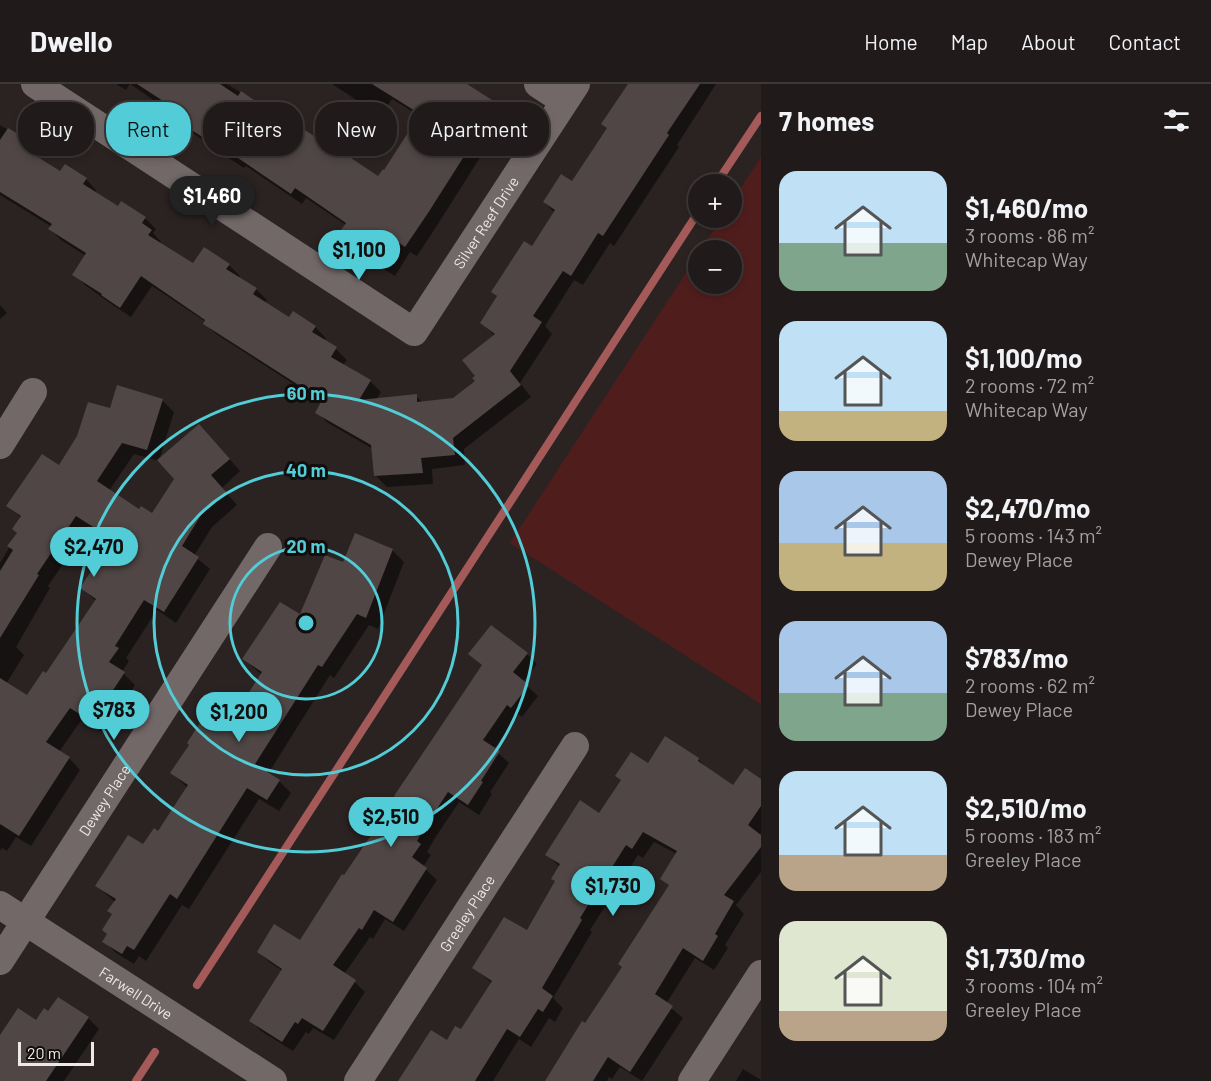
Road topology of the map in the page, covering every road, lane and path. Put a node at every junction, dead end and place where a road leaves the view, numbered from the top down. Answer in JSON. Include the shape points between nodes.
{"nodes":[{"id":1,"x":35,"y":84,"type":"edge"},
{"id":2,"x":538,"y":84,"type":"edge"},
{"id":3,"x":570,"y":93,"type":"edge"},
{"id":4,"x":33,"y":392,"type":"dead end"},
{"id":5,"x":0,"y":445,"type":"edge"},
{"id":6,"x":268,"y":547,"type":"dead end"},
{"id":7,"x":575,"y":746,"type":"dead end"},
{"id":8,"x":0,"y":905,"type":"edge"},
{"id":9,"x":25,"y":921,"type":"junction"},
{"id":10,"x":0,"y":961,"type":"edge"},
{"id":11,"x":761,"y":974,"type":"edge"},
{"id":12,"x":273,"y":1081,"type":"edge"},
{"id":13,"x":358,"y":1081,"type":"edge"},
{"id":14,"x":692,"y":1081,"type":"edge"}],
"edges":[{"from":1,"to":3,"type":"street","name":"Silver Reef Drive","via":[[414,332]]},
{"from":2,"to":3,"type":"street"},
{"from":4,"to":5,"type":"street"},
{"from":6,"to":9,"type":"street","name":"Dewey Place"},
{"from":7,"to":13,"type":"street","name":"Greeley Place"},
{"from":8,"to":9,"type":"street","name":"Farwell Drive"},
{"from":9,"to":10,"type":"street","name":"Dewey Place"},
{"from":9,"to":12,"type":"street","name":"Farwell Drive"},
{"from":11,"to":14,"type":"street"}]}
